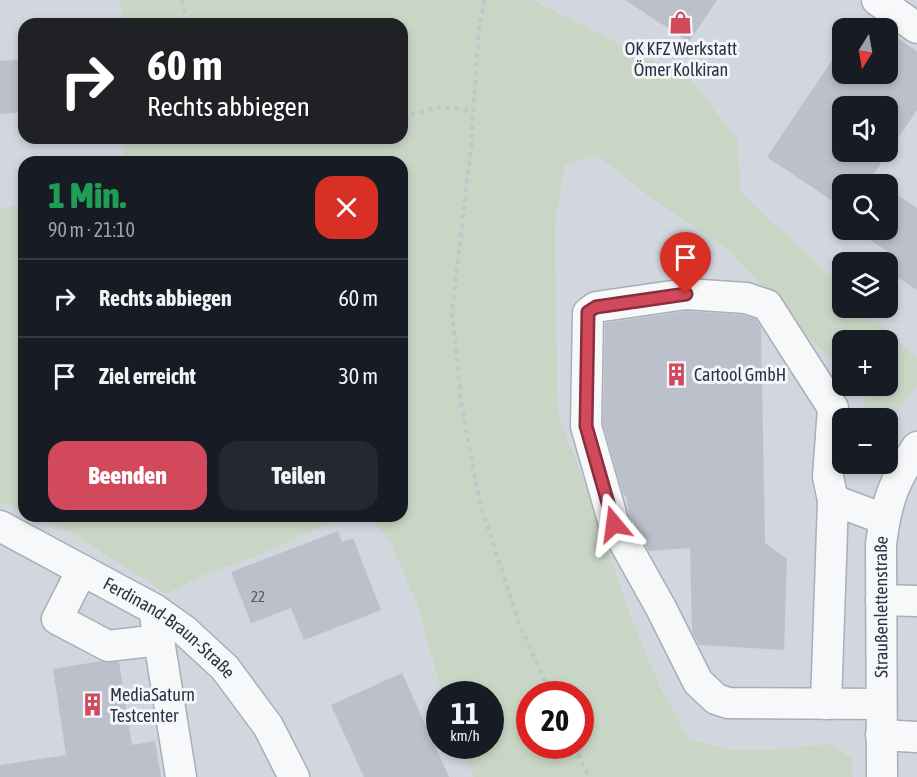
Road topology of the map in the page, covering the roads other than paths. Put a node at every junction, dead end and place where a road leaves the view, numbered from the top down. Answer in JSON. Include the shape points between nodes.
{"nodes":[{"id":1,"x":878,"y":0,"type":"edge"},
{"id":2,"x":917,"y":28,"type":"edge"},
{"id":3,"x":917,"y":447,"type":"edge"},
{"id":4,"x":833,"y":500,"type":"junction"},
{"id":5,"x":884,"y":519,"type":"junction"},
{"id":6,"x":0,"y":526,"type":"edge"},
{"id":7,"x":82,"y":570,"type":"junction"},
{"id":8,"x":881,"y":600,"type":"junction"},
{"id":9,"x":917,"y":601,"type":"edge"},
{"id":10,"x":154,"y":609,"type":"junction"},
{"id":11,"x":159,"y":640,"type":"junction"},
{"id":12,"x":826,"y":704,"type":"junction"},
{"id":13,"x":881,"y":704,"type":"junction"},
{"id":14,"x":881,"y":735,"type":"junction"},
{"id":15,"x":917,"y":737,"type":"edge"},
{"id":16,"x":181,"y":777,"type":"edge"},
{"id":17,"x":294,"y":777,"type":"edge"},
{"id":18,"x":882,"y":777,"type":"edge"}],
"edges":[{"from":1,"to":2,"type":"street"},
{"from":3,"to":5,"type":"street","name":"Straußenlettenstraße","via":[[901,471]]},
{"from":4,"to":5,"type":"street"},
{"from":4,"to":12,"type":"street"},
{"from":4,"to":12,"type":"street","via":[[828,477],[833,408],[767,305],[746,298],[686,294],[596,307],[588,312],[586,426],[614,524],[698,682],[716,699],[728,703]]},
{"from":5,"to":8,"type":"street","name":"Straußenlettenstraße"},
{"from":6,"to":7,"type":"street","name":"Ferdinand-Braun-Straße"},
{"from":7,"to":10,"type":"street","name":"Ferdinand-Braun-Straße"},
{"from":7,"to":11,"type":"street","via":[[57,619],[108,646]]},
{"from":8,"to":9,"type":"street"},
{"from":8,"to":13,"type":"street","name":"Straußenlettenstraße"},
{"from":10,"to":11,"type":"street"},
{"from":10,"to":17,"type":"street","name":"Ferdinand-Braun-Straße","via":[[225,668],[268,726]]},
{"from":11,"to":16,"type":"street"},
{"from":12,"to":13,"type":"street"},
{"from":13,"to":14,"type":"street","name":"Straußenlettenstraße"},
{"from":14,"to":15,"type":"street"},
{"from":14,"to":18,"type":"street","name":"Straußenlettenstraße"}]}
